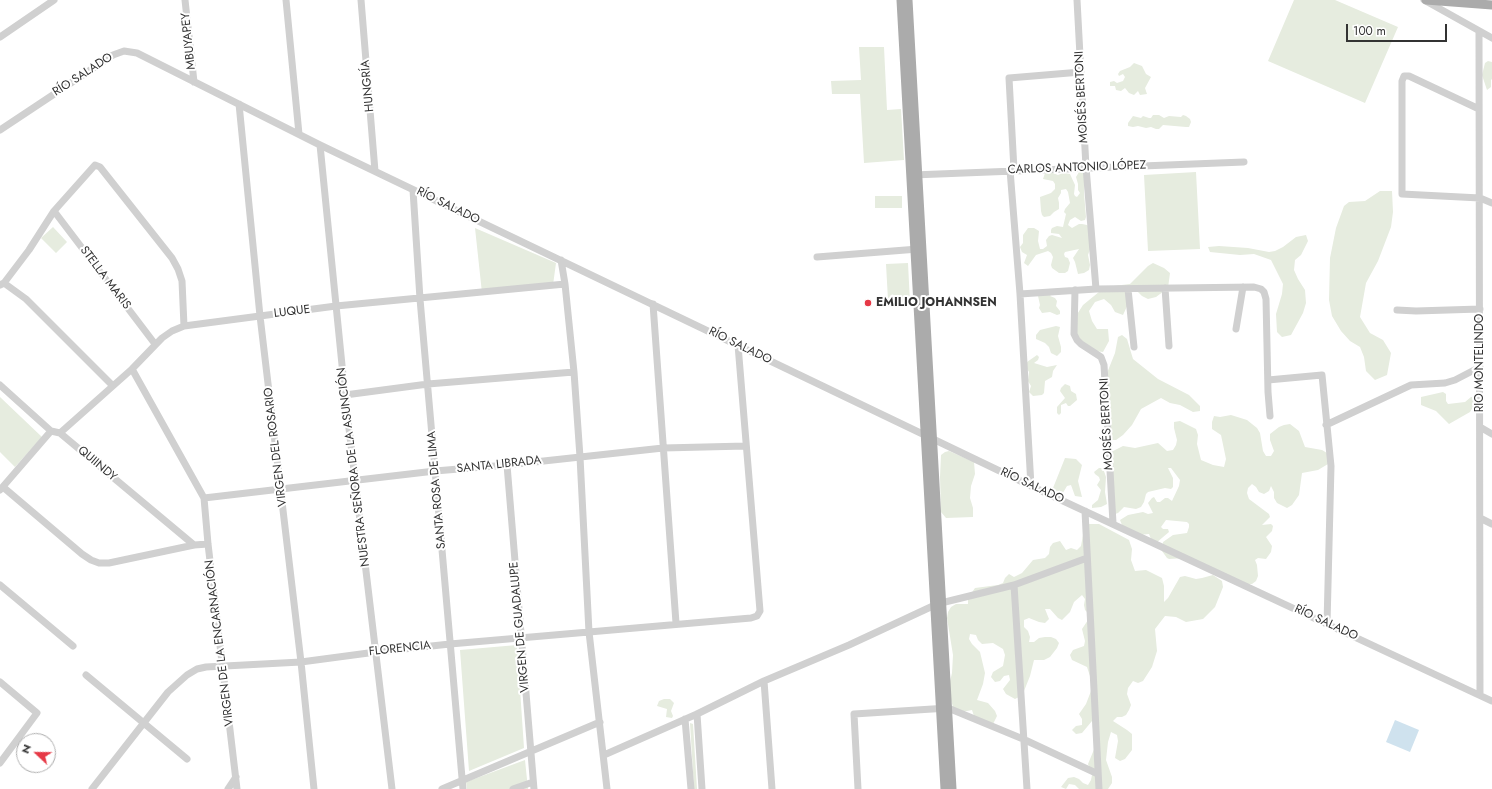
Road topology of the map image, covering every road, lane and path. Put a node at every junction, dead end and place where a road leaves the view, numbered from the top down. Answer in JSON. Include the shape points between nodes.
{"nodes":[{"id":1,"x":54,"y":0,"type":"edge"},
{"id":2,"x":185,"y":0,"type":"edge"},
{"id":3,"x":286,"y":0,"type":"edge"},
{"id":4,"x":360,"y":0,"type":"edge"},
{"id":5,"x":901,"y":0,"type":"edge"},
{"id":6,"x":908,"y":0,"type":"edge"},
{"id":7,"x":1077,"y":0,"type":"edge"},
{"id":8,"x":1428,"y":0,"type":"edge"},
{"id":9,"x":1492,"y":4,"type":"edge"},
{"id":10,"x":1479,"y":31,"type":"junction"},
{"id":11,"x":0,"y":37,"type":"edge"},
{"id":12,"x":1492,"y":38,"type":"edge"},
{"id":13,"x":1081,"y":72,"type":"junction"},
{"id":14,"x":909,"y":81,"type":"junction"},
{"id":15,"x":194,"y":82,"type":"junction"},
{"id":16,"x":239,"y":104,"type":"junction"},
{"id":17,"x":1479,"y":109,"type":"junction"},
{"id":18,"x":0,"y":130,"type":"edge"},
{"id":19,"x":298,"y":134,"type":"junction"},
{"id":20,"x":320,"y":145,"type":"junction"},
{"id":21,"x":1244,"y":162,"type":"dead end"},
{"id":22,"x":1086,"y":167,"type":"junction"},
{"id":23,"x":1012,"y":170,"type":"junction"},
{"id":24,"x":375,"y":171,"type":"junction"},
{"id":25,"x":914,"y":175,"type":"junction"},
{"id":26,"x":413,"y":190,"type":"junction"},
{"id":27,"x":1480,"y":198,"type":"junction"},
{"id":28,"x":1492,"y":203,"type":"edge"},
{"id":29,"x":54,"y":211,"type":"junction"},
{"id":30,"x":918,"y":249,"type":"junction"},
{"id":31,"x":817,"y":257,"type":"dead end"},
{"id":32,"x":560,"y":260,"type":"junction"},
{"id":33,"x":2,"y":284,"type":"edge"},
{"id":34,"x":565,"y":284,"type":"junction"},
{"id":35,"x":1243,"y":287,"type":"junction"},
{"id":36,"x":1165,"y":288,"type":"junction"},
{"id":37,"x":1128,"y":289,"type":"junction"},
{"id":38,"x":1076,"y":290,"type":"junction"},
{"id":39,"x":1096,"y":290,"type":"junction"},
{"id":40,"x":1020,"y":294,"type":"junction"},
{"id":41,"x":420,"y":299,"type":"junction"},
{"id":42,"x":653,"y":304,"type":"junction"},
{"id":43,"x":336,"y":306,"type":"junction"},
{"id":44,"x":1480,"y":308,"type":"junction"},
{"id":45,"x":1397,"y":310,"type":"dead end"},
{"id":46,"x":260,"y":316,"type":"junction"},
{"id":47,"x":184,"y":326,"type":"junction"},
{"id":48,"x":1236,"y":329,"type":"dead end"},
{"id":49,"x":155,"y":344,"type":"junction"},
{"id":50,"x":738,"y":345,"type":"junction"},
{"id":51,"x":1170,"y":346,"type":"dead end"},
{"id":52,"x":1134,"y":347,"type":"dead end"},
{"id":53,"x":1480,"y":367,"type":"junction"},
{"id":54,"x":132,"y":368,"type":"junction"},
{"id":55,"x":574,"y":372,"type":"junction"},
{"id":56,"x":1268,"y":380,"type":"junction"},
{"id":57,"x":428,"y":384,"type":"junction"},
{"id":58,"x":0,"y":385,"type":"edge"},
{"id":59,"x":112,"y":385,"type":"junction"},
{"id":60,"x":346,"y":395,"type":"junction"},
{"id":61,"x":1270,"y":416,"type":"dead end"},
{"id":62,"x":1326,"y":425,"type":"junction"},
{"id":63,"x":1480,"y":427,"type":"junction"},
{"id":64,"x":51,"y":431,"type":"junction"},
{"id":65,"x":60,"y":433,"type":"junction"},
{"id":66,"x":1492,"y":434,"type":"edge"},
{"id":67,"x":928,"y":436,"type":"junction"},
{"id":68,"x":746,"y":446,"type":"junction"},
{"id":69,"x":663,"y":448,"type":"junction"},
{"id":70,"x":580,"y":457,"type":"junction"},
{"id":71,"x":507,"y":465,"type":"junction"},
{"id":72,"x":435,"y":471,"type":"junction"},
{"id":73,"x":356,"y":480,"type":"junction"},
{"id":74,"x":1031,"y":486,"type":"junction"},
{"id":75,"x":2,"y":488,"type":"edge"},
{"id":76,"x":281,"y":489,"type":"junction"},
{"id":77,"x":204,"y":498,"type":"junction"},
{"id":78,"x":1085,"y":511,"type":"junction"},
{"id":79,"x":1480,"y":518,"type":"junction"},
{"id":80,"x":1113,"y":523,"type":"junction"},
{"id":81,"x":1492,"y":524,"type":"edge"},
{"id":82,"x":208,"y":544,"type":"junction"},
{"id":83,"x":194,"y":545,"type":"junction"},
{"id":84,"x":1088,"y":558,"type":"junction"},
{"id":85,"x":0,"y":585,"type":"edge"},
{"id":86,"x":1014,"y":585,"type":"junction"},
{"id":87,"x":938,"y":604,"type":"junction"},
{"id":88,"x":676,"y":624,"type":"junction"},
{"id":89,"x":1327,"y":624,"type":"junction"},
{"id":90,"x":589,"y":632,"type":"junction"},
{"id":91,"x":521,"y":638,"type":"junction"},
{"id":92,"x":450,"y":644,"type":"junction"},
{"id":93,"x":74,"y":646,"type":"dead end"},
{"id":94,"x":376,"y":652,"type":"junction"},
{"id":95,"x":301,"y":662,"type":"junction"},
{"id":96,"x":222,"y":666,"type":"junction"},
{"id":97,"x":86,"y":676,"type":"dead end"},
{"id":98,"x":764,"y":681,"type":"junction"},
{"id":99,"x":0,"y":682,"type":"edge"},
{"id":100,"x":1480,"y":695,"type":"junction"},
{"id":101,"x":1492,"y":700,"type":"edge"},
{"id":102,"x":944,"y":708,"type":"junction"},
{"id":103,"x":697,"y":714,"type":"junction"},
{"id":104,"x":685,"y":719,"type":"junction"},
{"id":105,"x":600,"y":722,"type":"junction"},
{"id":106,"x":144,"y":724,"type":"junction"},
{"id":107,"x":1023,"y":739,"type":"junction"},
{"id":108,"x":530,"y":752,"type":"junction"},
{"id":109,"x":604,"y":754,"type":"junction"},
{"id":110,"x":187,"y":759,"type":"dead end"},
{"id":111,"x":0,"y":763,"type":"edge"},
{"id":112,"x":1098,"y":774,"type":"junction"},
{"id":113,"x":236,"y":777,"type":"junction"},
{"id":114,"x":461,"y":781,"type":"junction"},
{"id":115,"x":533,"y":785,"type":"edge"},
{"id":116,"x":92,"y":789,"type":"edge"},
{"id":117,"x":228,"y":789,"type":"edge"},
{"id":118,"x":237,"y":789,"type":"edge"},
{"id":119,"x":314,"y":789,"type":"edge"},
{"id":120,"x":392,"y":789,"type":"edge"},
{"id":121,"x":442,"y":789,"type":"edge"},
{"id":122,"x":463,"y":789,"type":"edge"},
{"id":123,"x":513,"y":789,"type":"edge"},
{"id":124,"x":607,"y":789,"type":"edge"},
{"id":125,"x":691,"y":789,"type":"edge"},
{"id":126,"x":702,"y":789,"type":"edge"},
{"id":127,"x":772,"y":789,"type":"edge"},
{"id":128,"x":858,"y":789,"type":"edge"},
{"id":129,"x":945,"y":789,"type":"edge"},
{"id":130,"x":952,"y":789,"type":"edge"},
{"id":131,"x":1027,"y":789,"type":"edge"},
{"id":132,"x":1099,"y":789,"type":"edge"}],
"edges":[{"from":1,"to":11,"type":"street"},
{"from":2,"to":15,"type":"street","name":"MBUYAPEY"},
{"from":3,"to":19,"type":"street"},
{"from":4,"to":24,"type":"street","name":"HUNGRÍA"},
{"from":5,"to":14,"type":"main road"},
{"from":6,"to":14,"type":"main road"},
{"from":7,"to":13,"type":"street","name":"MOISÉS BERTONI"},
{"from":8,"to":9,"type":"main road"},
{"from":8,"to":10,"type":"street"},
{"from":10,"to":12,"type":"street"},
{"from":10,"to":17,"type":"street","name":"RIO MONTELINDO"},
{"from":13,"to":22,"type":"street","name":"MOISÉS BERTONI"},
{"from":13,"to":23,"type":"street","via":[[1009,78]]},
{"from":14,"to":25,"type":"main road"},
{"from":15,"to":16,"type":"street","name":"RÍO SALADO"},
{"from":15,"to":18,"type":"street","name":"RÍO SALADO","via":[[147,57],[124,51],[113,54]]},
{"from":16,"to":19,"type":"street","name":"RÍO SALADO"},
{"from":16,"to":46,"type":"street","name":"VIRGEN DEL ROSARIO"},
{"from":17,"to":27,"type":"street","name":"RIO MONTELINDO"},
{"from":17,"to":27,"type":"street","via":[[1409,76],[1404,76],[1402,194]]},
{"from":19,"to":20,"type":"street","name":"RÍO SALADO"},
{"from":20,"to":24,"type":"street","name":"RÍO SALADO"},
{"from":20,"to":43,"type":"street","name":"NUESTRA SEÑORA DE LA ASUNCIÓN"},
{"from":21,"to":22,"type":"street","name":"CARLOS ANTONIO LÓPEZ"},
{"from":22,"to":23,"type":"street","name":"CARLOS ANTONIO LÓPEZ"},
{"from":22,"to":39,"type":"street","name":"MOISÉS BERTONI"},
{"from":23,"to":25,"type":"street","name":"CARLOS ANTONIO LÓPEZ"},
{"from":23,"to":40,"type":"street"},
{"from":24,"to":26,"type":"street","name":"RÍO SALADO"},
{"from":25,"to":30,"type":"main road"},
{"from":26,"to":32,"type":"street","name":"RÍO SALADO"},
{"from":26,"to":41,"type":"street","name":"SANTA ROSA DE LIMA"},
{"from":27,"to":28,"type":"street"},
{"from":27,"to":44,"type":"street","name":"RIO MONTELINDO"},
{"from":29,"to":33,"type":"street","via":[[29,250]]},
{"from":29,"to":47,"type":"street","via":[[95,165],[100,167],[178,269],[182,281]]},
{"from":29,"to":49,"type":"street","name":"STELLA MARIS"},
{"from":30,"to":31,"type":"street"},
{"from":30,"to":67,"type":"main road"},
{"from":32,"to":34,"type":"street"},
{"from":32,"to":42,"type":"street","name":"RÍO SALADO"},
{"from":33,"to":59,"type":"street","via":[[26,299]]},
{"from":34,"to":41,"type":"street","name":"LUQUE"},
{"from":34,"to":55,"type":"street"},
{"from":35,"to":36,"type":"street"},
{"from":35,"to":48,"type":"street"},
{"from":35,"to":56,"type":"street","via":[[1254,287],[1264,292],[1266,299]]},
{"from":36,"to":37,"type":"street"},
{"from":36,"to":51,"type":"street"},
{"from":37,"to":39,"type":"street"},
{"from":37,"to":52,"type":"street"},
{"from":38,"to":39,"type":"street"},
{"from":38,"to":40,"type":"street"},
{"from":38,"to":80,"type":"street","name":"MOISÉS BERTONI","via":[[1076,340],[1101,357],[1104,365]]},
{"from":40,"to":74,"type":"street"},
{"from":41,"to":43,"type":"street","name":"LUQUE"},
{"from":41,"to":57,"type":"street","name":"SANTA ROSA DE LIMA"},
{"from":42,"to":50,"type":"street","name":"RÍO SALADO"},
{"from":42,"to":69,"type":"street"},
{"from":43,"to":46,"type":"street","name":"LUQUE"},
{"from":43,"to":60,"type":"street","name":"NUESTRA SEÑORA DE LA ASUNCIÓN"},
{"from":44,"to":45,"type":"street"},
{"from":44,"to":53,"type":"street","name":"RIO MONTELINDO"},
{"from":46,"to":47,"type":"street","name":"LUQUE"},
{"from":46,"to":76,"type":"street","name":"VIRGEN DEL ROSARIO"},
{"from":47,"to":49,"type":"street","name":"LUQUE","via":[[172,331]]},
{"from":49,"to":54,"type":"street","name":"LUQUE"},
{"from":50,"to":67,"type":"street","name":"RÍO SALADO"},
{"from":50,"to":68,"type":"street"},
{"from":53,"to":62,"type":"street","via":[[1445,383],[1410,385]]},
{"from":53,"to":63,"type":"street","name":"RIO MONTELINDO"},
{"from":54,"to":59,"type":"street","name":"LUQUE"},
{"from":54,"to":77,"type":"street"},
{"from":55,"to":57,"type":"street"},
{"from":55,"to":70,"type":"street"},
{"from":56,"to":61,"type":"street"},
{"from":56,"to":62,"type":"street","via":[[1322,375]]},
{"from":57,"to":60,"type":"street"},
{"from":57,"to":72,"type":"street","name":"SANTA ROSA DE LIMA"},
{"from":58,"to":64,"type":"street","name":"QUIINDY"},
{"from":59,"to":65,"type":"street","name":"LUQUE"},
{"from":60,"to":73,"type":"street","name":"NUESTRA SEÑORA DE LA ASUNCIÓN"},
{"from":62,"to":89,"type":"street","via":[[1331,466]]},
{"from":63,"to":66,"type":"street"},
{"from":63,"to":79,"type":"street","name":"RIO MONTELINDO"},
{"from":64,"to":65,"type":"street","name":"QUIINDY"},
{"from":64,"to":75,"type":"street"},
{"from":65,"to":83,"type":"street","name":"QUIINDY"},
{"from":67,"to":74,"type":"street","name":"RÍO SALADO"},
{"from":67,"to":87,"type":"main road"},
{"from":68,"to":69,"type":"street","name":"SANTA LIBRADA"},
{"from":68,"to":88,"type":"street","name":"FLORENCIA","via":[[760,611],[757,616],[751,618]]},
{"from":69,"to":70,"type":"street","name":"SANTA LIBRADA"},
{"from":69,"to":88,"type":"street"},
{"from":70,"to":71,"type":"street","name":"SANTA LIBRADA"},
{"from":70,"to":90,"type":"street"},
{"from":71,"to":72,"type":"street","name":"SANTA LIBRADA"},
{"from":71,"to":91,"type":"street","name":"VIRGEN DE GUADALUPE"},
{"from":72,"to":73,"type":"street","name":"SANTA LIBRADA"},
{"from":72,"to":92,"type":"street","name":"SANTA ROSA DE LIMA"},
{"from":73,"to":76,"type":"street","name":"SANTA LIBRADA"},
{"from":73,"to":94,"type":"street","name":"NUESTRA SEÑORA DE LA ASUNCIÓN"},
{"from":74,"to":78,"type":"street","name":"RÍO SALADO"},
{"from":75,"to":83,"type":"street","via":[[82,554],[99,563]]},
{"from":76,"to":77,"type":"street","name":"SANTA LIBRADA"},
{"from":76,"to":95,"type":"street","name":"VIRGEN DEL ROSARIO"},
{"from":77,"to":82,"type":"street","name":"VIRGEN DE LA ENCARNACIÓN"},
{"from":78,"to":80,"type":"street","name":"RÍO SALADO"},
{"from":78,"to":84,"type":"street"},
{"from":79,"to":81,"type":"street"},
{"from":79,"to":100,"type":"street","name":"RIO MONTELINDO"},
{"from":80,"to":89,"type":"street","name":"RÍO SALADO"},
{"from":82,"to":83,"type":"street"},
{"from":82,"to":96,"type":"street","name":"VIRGEN DE LA ENCARNACIÓN"},
{"from":84,"to":86,"type":"street"},
{"from":84,"to":112,"type":"street"},
{"from":85,"to":93,"type":"street"},
{"from":86,"to":87,"type":"street"},
{"from":86,"to":107,"type":"street"},
{"from":87,"to":98,"type":"street"},
{"from":87,"to":102,"type":"main road"},
{"from":88,"to":90,"type":"street","name":"FLORENCIA"},
{"from":89,"to":100,"type":"street","name":"RÍO SALADO"},
{"from":90,"to":91,"type":"street","name":"FLORENCIA"},
{"from":90,"to":105,"type":"street"},
{"from":91,"to":92,"type":"street","name":"FLORENCIA"},
{"from":91,"to":108,"type":"street","name":"VIRGEN DE GUADALUPE"},
{"from":92,"to":94,"type":"street","name":"FLORENCIA"},
{"from":92,"to":114,"type":"street","name":"SANTA ROSA DE LIMA"},
{"from":94,"to":95,"type":"street","name":"FLORENCIA"},
{"from":94,"to":120,"type":"street","name":"NUESTRA SEÑORA DE LA ASUNCIÓN"},
{"from":95,"to":96,"type":"street","name":"FLORENCIA"},
{"from":95,"to":119,"type":"street","name":"VIRGEN DEL ROSARIO"},
{"from":96,"to":106,"type":"street","name":"FLORENCIA","via":[[197,669],[187,675],[168,692]]},
{"from":96,"to":113,"type":"street","name":"VIRGEN DE LA ENCARNACIÓN"},
{"from":97,"to":106,"type":"street"},
{"from":98,"to":103,"type":"street"},
{"from":98,"to":127,"type":"street"},
{"from":99,"to":111,"type":"street","via":[[37,713]]},
{"from":100,"to":101,"type":"street","name":"RÍO SALADO"},
{"from":102,"to":107,"type":"street"},
{"from":102,"to":128,"type":"street","via":[[854,714]]},
{"from":102,"to":129,"type":"main road"},
{"from":102,"to":130,"type":"main road"},
{"from":103,"to":104,"type":"street"},
{"from":103,"to":126,"type":"street"},
{"from":104,"to":109,"type":"street"},
{"from":104,"to":125,"type":"street"},
{"from":105,"to":108,"type":"street"},
{"from":105,"to":109,"type":"street"},
{"from":106,"to":110,"type":"street"},
{"from":106,"to":116,"type":"street","name":"FLORENCIA"},
{"from":107,"to":112,"type":"street"},
{"from":107,"to":131,"type":"street"},
{"from":108,"to":114,"type":"street"},
{"from":108,"to":115,"type":"street","name":"VIRGEN DE GUADALUPE"},
{"from":109,"to":124,"type":"street"},
{"from":112,"to":132,"type":"street"},
{"from":113,"to":117,"type":"street"},
{"from":113,"to":118,"type":"street","name":"VIRGEN DE LA ENCARNACIÓN"},
{"from":114,"to":121,"type":"street"},
{"from":114,"to":122,"type":"street","name":"SANTA ROSA DE LIMA"},
{"from":115,"to":123,"type":"street"}]}
